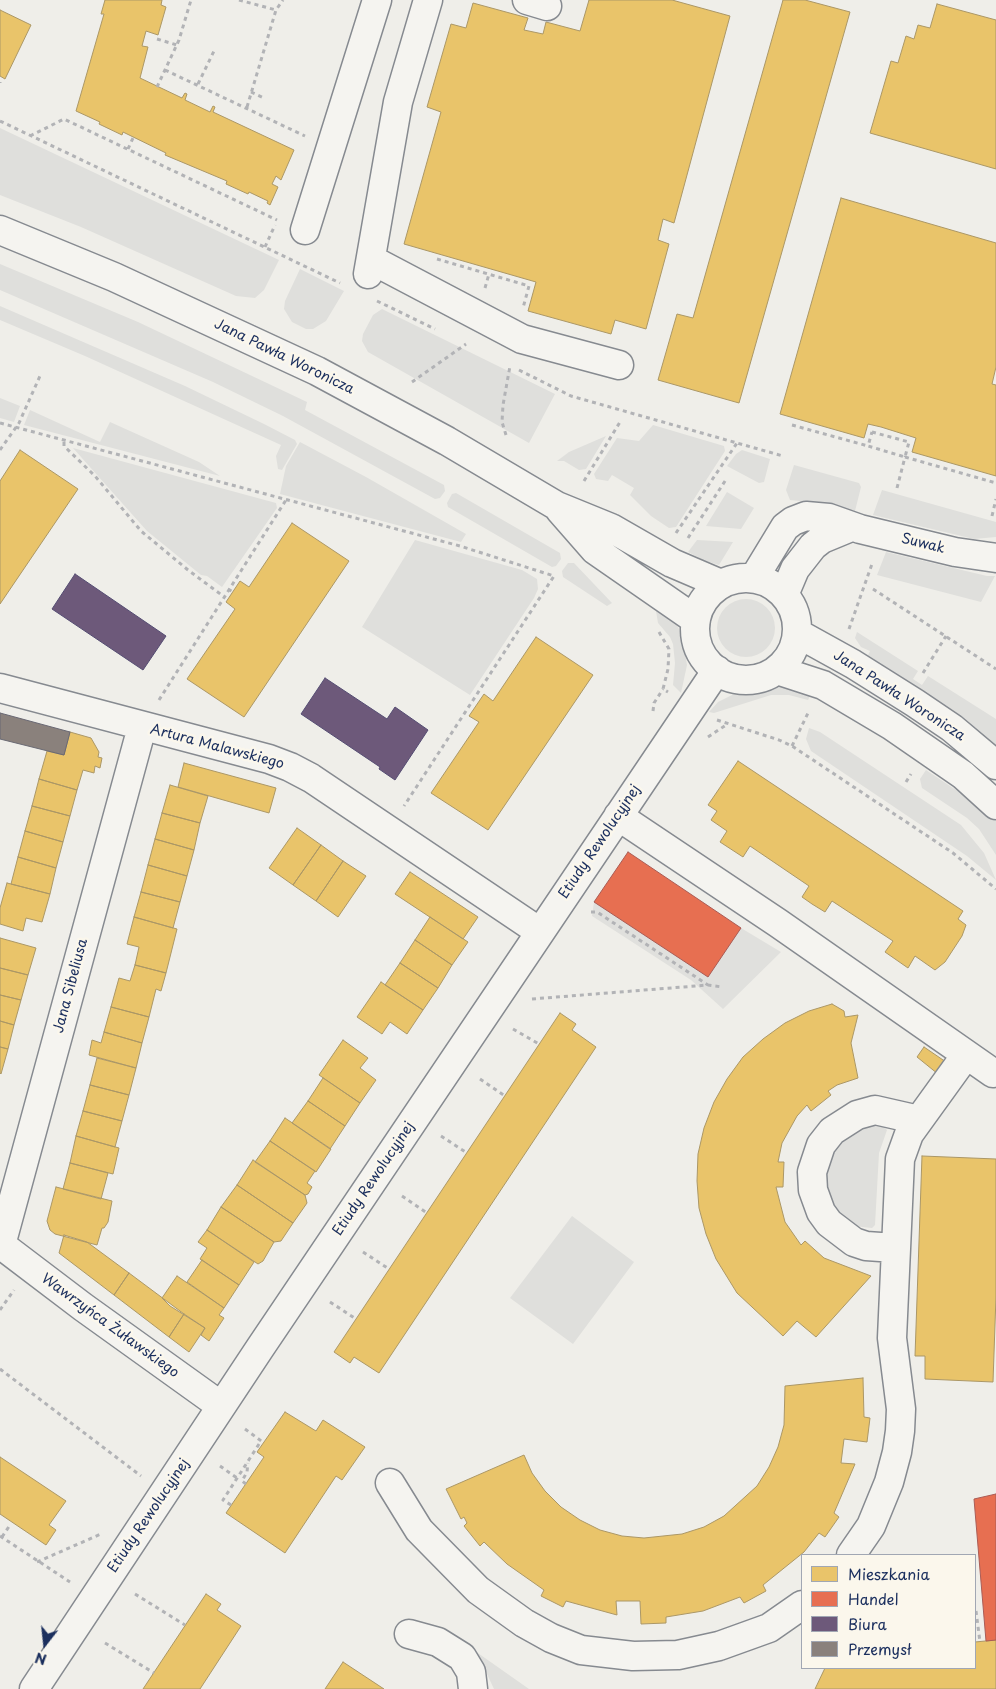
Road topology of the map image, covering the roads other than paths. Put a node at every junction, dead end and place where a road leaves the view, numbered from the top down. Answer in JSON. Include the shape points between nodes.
{"nodes":[{"id":1,"x":377,"y":0,"type":"edge"},
{"id":2,"x":428,"y":0,"type":"edge"},
{"id":3,"x":0,"y":230,"type":"edge"},
{"id":4,"x":305,"y":230,"type":"dead end"},
{"id":5,"x":619,"y":365,"type":"dead end"},
{"id":6,"x":557,"y":506,"type":"junction"},
{"id":7,"x":851,"y":527,"type":"junction"},
{"id":8,"x":996,"y":558,"type":"edge"},
{"id":9,"x":754,"y":578,"type":"junction"},
{"id":10,"x":721,"y":584,"type":"junction"},
{"id":11,"x":784,"y":595,"type":"junction"},
{"id":12,"x":696,"y":620,"type":"junction"},
{"id":13,"x":797,"y":633,"type":"junction"},
{"id":14,"x":717,"y":670,"type":"junction"},
{"id":15,"x":777,"y":670,"type":"junction"},
{"id":16,"x":0,"y":688,"type":"edge"},
{"id":17,"x":148,"y":717,"type":"junction"},
{"id":18,"x":996,"y":765,"type":"edge"},
{"id":19,"x":996,"y":805,"type":"edge"},
{"id":20,"x":618,"y":816,"type":"junction"},
{"id":21,"x":540,"y":932,"type":"junction"},
{"id":22,"x":966,"y":1055,"type":"junction"},
{"id":23,"x":993,"y":1073,"type":"dead end"},
{"id":24,"x":919,"y":1120,"type":"junction"},
{"id":25,"x":0,"y":1244,"type":"edge"},
{"id":26,"x":895,"y":1248,"type":"junction"},
{"id":27,"x":221,"y":1406,"type":"junction"},
{"id":28,"x":390,"y":1483,"type":"dead end"},
{"id":29,"x":852,"y":1554,"type":"edge"},
{"id":30,"x":801,"y":1606,"type":"edge"},
{"id":31,"x":409,"y":1634,"type":"dead end"},
{"id":32,"x":34,"y":1689,"type":"edge"},
{"id":33,"x":474,"y":1689,"type":"edge"}],
"edges":[{"from":1,"to":4,"type":"street"},
{"from":2,"to":5,"type":"street","via":[[398,102],[370,267],[522,339]]},
{"from":3,"to":6,"type":"street","name":"Jana Pawła Woronicza","via":[[317,371],[447,441]]},
{"from":6,"to":10,"type":"street","name":"Jana Pawła Woronicza","via":[[611,528],[672,563]]},
{"from":6,"to":12,"type":"street","name":"Jana Pawła Woronicza","via":[[595,550]]},
{"from":7,"to":8,"type":"street","name":"Suwak","via":[[955,552]]},
{"from":7,"to":9,"type":"street","name":"Suwak","via":[[821,516],[806,516],[793,521],[785,527]]},
{"from":7,"to":11,"type":"street","via":[[813,546],[795,569]]},
{"from":9,"to":10,"type":"street"},
{"from":9,"to":11,"type":"street","via":[[770,583]]},
{"from":10,"to":12,"type":"street","via":[[705,600]]},
{"from":11,"to":13,"type":"street","via":[[796,618]]},
{"from":12,"to":14,"type":"street","via":[[699,648]]},
{"from":13,"to":15,"type":"street","via":[[791,654]]},
{"from":13,"to":18,"type":"street","name":"Jana Pawła Woronicza","via":[[915,703],[952,728]]},
{"from":14,"to":15,"type":"street","via":[[728,677],[747,680]]},
{"from":14,"to":20,"type":"street","name":"Etiudy Rewolucyjnej"},
{"from":15,"to":19,"type":"street","name":"Jana Pawła Woronicza","via":[[823,685],[892,726],[963,775]]},
{"from":16,"to":17,"type":"street","name":"Artura Malawskiego"},
{"from":17,"to":21,"type":"street","name":"Artura Malawskiego","via":[[290,767],[311,778]]},
{"from":17,"to":25,"type":"street","name":"Jana Sibeliusa"},
{"from":20,"to":21,"type":"street","name":"Etiudy Rewolucyjnej"},
{"from":20,"to":22,"type":"street","via":[[778,922]]},
{"from":21,"to":27,"type":"street","name":"Etiudy Rewolucyjnej"},
{"from":22,"to":23,"type":"street"},
{"from":22,"to":24,"type":"street"},
{"from":24,"to":26,"type":"street","via":[[904,1145],[900,1159]]},
{"from":24,"to":26,"type":"street","via":[[875,1110],[857,1114],[832,1131],[821,1145],[812,1172],[815,1196],[829,1223],[854,1242]]},
{"from":25,"to":27,"type":"street","name":"Wawrzyńca Żuławskiego"},
{"from":26,"to":29,"type":"street","via":[[892,1338],[901,1409],[897,1452],[871,1526]]},
{"from":27,"to":32,"type":"street","name":"Etiudy Rewolucyjnej"},
{"from":28,"to":30,"type":"street","via":[[419,1530],[478,1590],[524,1623],[581,1650],[633,1656],[678,1655],[719,1646],[769,1628]]},
{"from":31,"to":33,"type":"street","via":[[438,1642],[462,1657],[471,1672]]}]}
